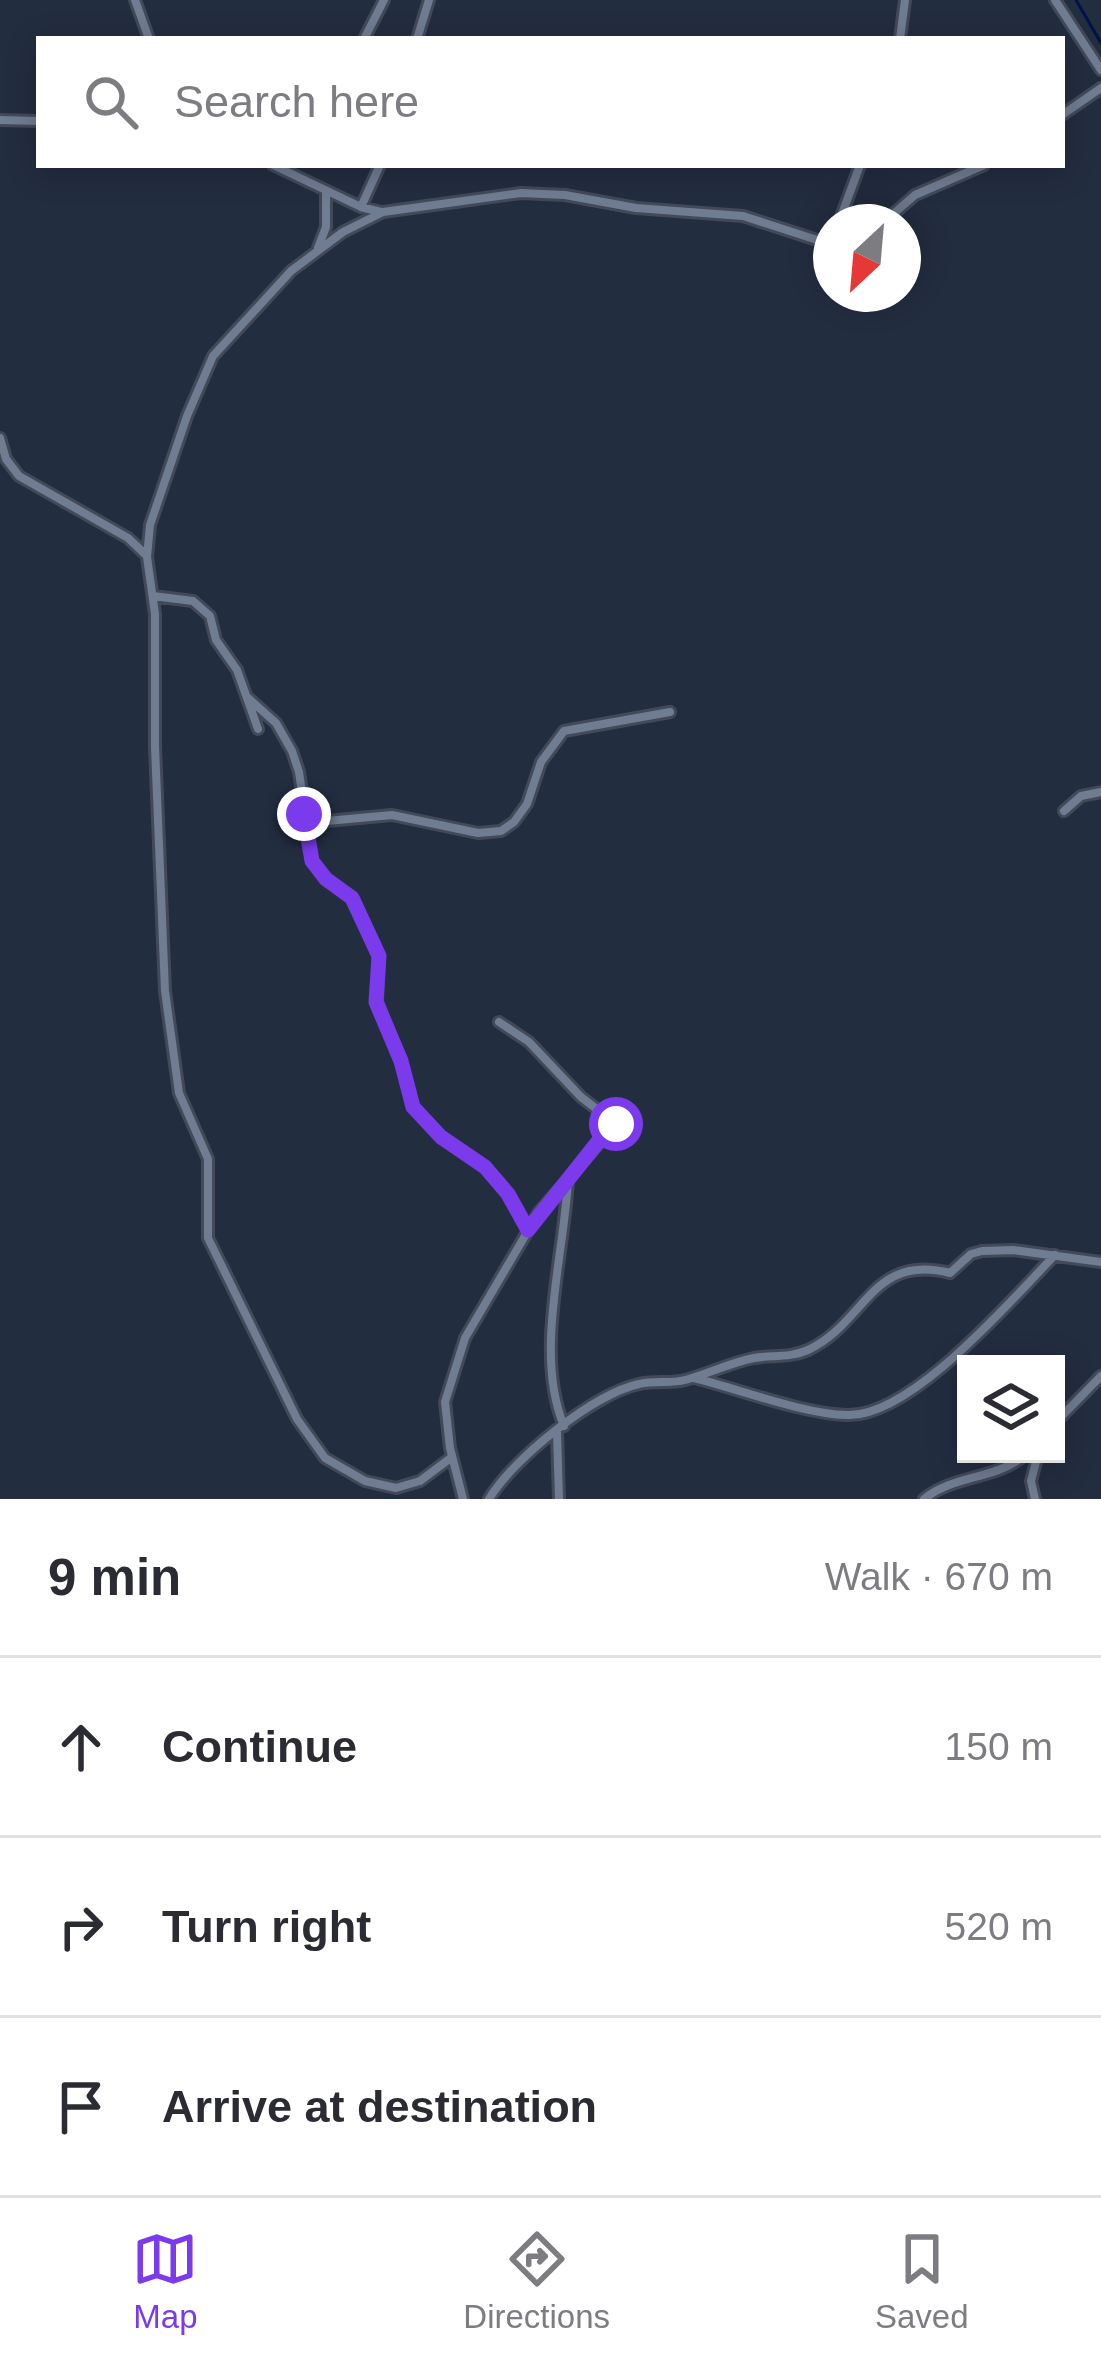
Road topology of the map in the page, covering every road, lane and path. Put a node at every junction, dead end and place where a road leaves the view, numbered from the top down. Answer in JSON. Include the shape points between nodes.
{"nodes":[{"id":1,"x":135,"y":0,"type":"edge"},
{"id":2,"x":384,"y":0,"type":"edge"},
{"id":3,"x":429,"y":0,"type":"edge"},
{"id":4,"x":905,"y":0,"type":"edge"},
{"id":5,"x":1055,"y":0,"type":"edge"},
{"id":6,"x":148,"y":36,"type":"edge"},
{"id":7,"x":366,"y":36,"type":"edge"},
{"id":8,"x":418,"y":36,"type":"edge"},
{"id":9,"x":901,"y":36,"type":"edge"},
{"id":10,"x":1101,"y":70,"type":"edge"},
{"id":11,"x":1101,"y":88,"type":"edge"},
{"id":12,"x":1065,"y":113,"type":"edge"},
{"id":13,"x":0,"y":120,"type":"edge"},
{"id":14,"x":36,"y":121,"type":"edge"},
{"id":15,"x":289,"y":168,"type":"edge"},
{"id":16,"x":379,"y":168,"type":"edge"},
{"id":17,"x":859,"y":168,"type":"edge"},
{"id":18,"x":977,"y":168,"type":"edge"},
{"id":19,"x":326,"y":190,"type":"junction"},
{"id":20,"x":846,"y":204,"type":"edge"},
{"id":21,"x":903,"y":204,"type":"edge"},
{"id":22,"x":361,"y":207,"type":"junction"},
{"id":23,"x":383,"y":212,"type":"junction"},
{"id":24,"x":813,"y":239,"type":"edge"},
{"id":25,"x":318,"y":249,"type":"junction"},
{"id":26,"x":0,"y":439,"type":"edge"},
{"id":27,"x":147,"y":556,"type":"junction"},
{"id":28,"x":153,"y":596,"type":"junction"},
{"id":29,"x":247,"y":697,"type":"junction"},
{"id":30,"x":670,"y":712,"type":"dead end"},
{"id":31,"x":258,"y":729,"type":"dead end"},
{"id":32,"x":1101,"y":792,"type":"edge"},
{"id":33,"x":1064,"y":811,"type":"dead end"},
{"id":34,"x":305,"y":823,"type":"junction"},
{"id":35,"x":500,"y":1022,"type":"dead end"},
{"id":36,"x":568,"y":1178,"type":"junction"},
{"id":37,"x":528,"y":1230,"type":"junction"},
{"id":38,"x":1055,"y":1255,"type":"junction"},
{"id":39,"x":1101,"y":1262,"type":"edge"},
{"id":40,"x":1101,"y":1376,"type":"edge"},
{"id":41,"x":693,"y":1378,"type":"junction"},
{"id":42,"x":1065,"y":1413,"type":"edge"},
{"id":43,"x":560,"y":1429,"type":"junction"},
{"id":44,"x":452,"y":1457,"type":"junction"},
{"id":45,"x":1011,"y":1463,"type":"edge"},
{"id":46,"x":1035,"y":1463,"type":"edge"},
{"id":47,"x":463,"y":1499,"type":"edge"},
{"id":48,"x":489,"y":1499,"type":"edge"},
{"id":49,"x":559,"y":1499,"type":"edge"},
{"id":50,"x":924,"y":1499,"type":"edge"},
{"id":51,"x":1035,"y":1499,"type":"edge"}],
"edges":[{"from":1,"to":6,"type":"street"},
{"from":2,"to":7,"type":"street"},
{"from":3,"to":8,"type":"street"},
{"from":4,"to":9,"type":"street"},
{"from":5,"to":10,"type":"street"},
{"from":11,"to":12,"type":"street"},
{"from":13,"to":14,"type":"street"},
{"from":15,"to":19,"type":"street"},
{"from":16,"to":22,"type":"street"},
{"from":17,"to":20,"type":"street"},
{"from":18,"to":21,"type":"street"},
{"from":19,"to":22,"type":"street"},
{"from":19,"to":25,"type":"street"},
{"from":22,"to":23,"type":"street"},
{"from":23,"to":24,"type":"street","via":[[521,193],[565,195],[743,216]]},
{"from":23,"to":25,"type":"street"},
{"from":25,"to":27,"type":"street","via":[[213,356],[161,489]]},
{"from":26,"to":27,"type":"street","via":[[19,476]]},
{"from":27,"to":28,"type":"street"},
{"from":28,"to":29,"type":"street","via":[[203,607]]},
{"from":28,"to":44,"type":"street","via":[[165,991],[179,1093],[208,1159],[208,1238],[297,1419],[325,1458],[396,1488]]},
{"from":29,"to":31,"type":"street"},
{"from":29,"to":34,"type":"street","via":[[292,751]]},
{"from":30,"to":34,"type":"street","via":[[564,731],[541,762],[527,804],[501,831],[392,815]]},
{"from":32,"to":33,"type":"street"},
{"from":34,"to":37,"type":"street","via":[[317,869],[352,898],[379,956],[376,1002],[413,1107],[485,1167]]},
{"from":35,"to":36,"type":"street","via":[[616,1123]]},
{"from":36,"to":37,"type":"street"},
{"from":36,"to":43,"type":"street","via":[[550,1364]]},
{"from":37,"to":44,"type":"street","via":[[449,1378]]},
{"from":38,"to":39,"type":"street"},
{"from":38,"to":41,"type":"street","via":[[982,1251],[950,1273],[915,1268],[890,1278],[809,1350]]},
{"from":38,"to":41,"type":"street","via":[[953,1359],[871,1413],[842,1415]]},
{"from":40,"to":42,"type":"street"},
{"from":41,"to":43,"type":"street","via":[[630,1387]]},
{"from":43,"to":48,"type":"street"},
{"from":43,"to":49,"type":"street"},
{"from":44,"to":47,"type":"street"},
{"from":45,"to":50,"type":"street"},
{"from":46,"to":51,"type":"street"}]}
